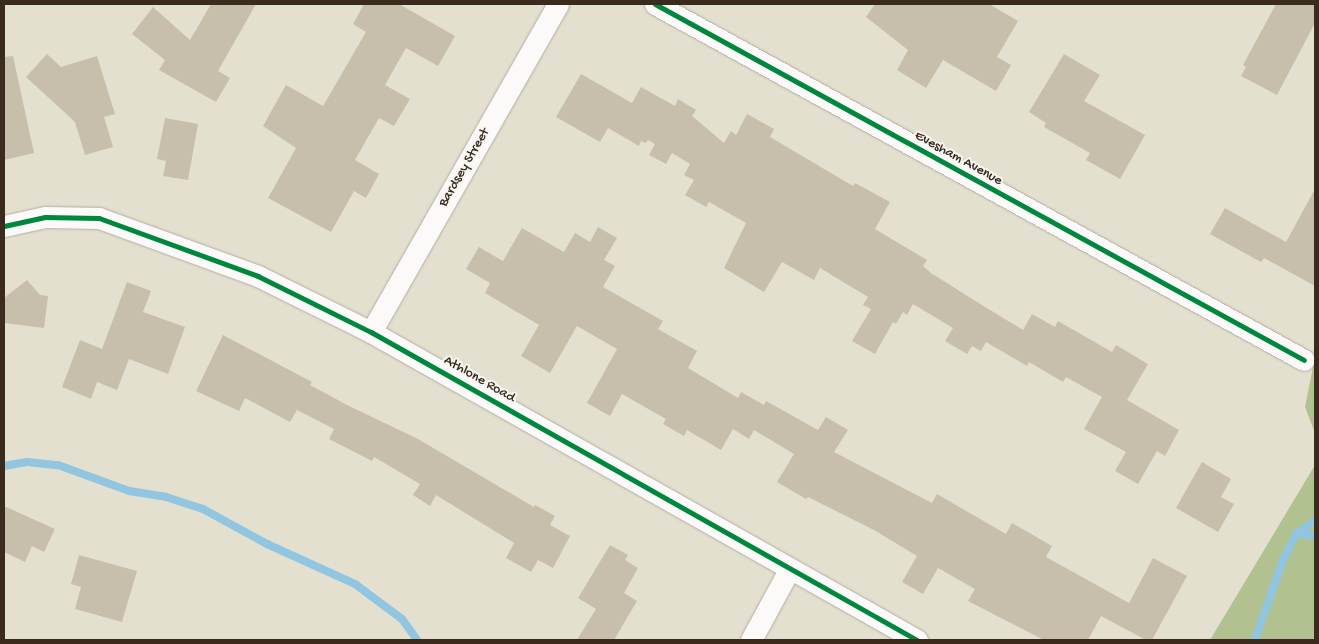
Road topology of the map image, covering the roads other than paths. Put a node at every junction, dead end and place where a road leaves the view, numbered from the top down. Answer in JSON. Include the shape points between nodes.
{"nodes":[{"id":1,"x":558,"y":4,"type":"edge"},
{"id":2,"x":655,"y":4,"type":"edge"},
{"id":3,"x":4,"y":226,"type":"edge"},
{"id":4,"x":371,"y":332,"type":"junction"},
{"id":5,"x":1304,"y":360,"type":"dead end"},
{"id":6,"x":789,"y":570,"type":"junction"},
{"id":7,"x":751,"y":640,"type":"edge"},
{"id":8,"x":917,"y":640,"type":"edge"}],
"edges":[{"from":1,"to":4,"type":"street","name":"Bardsey Street"},
{"from":2,"to":5,"type":"street","name":"Evesham Avenue"},
{"from":3,"to":4,"type":"street","name":"Athlone Road","via":[[45,217],[99,218],[258,276]]},
{"from":4,"to":6,"type":"street","name":"Athlone Road"},
{"from":6,"to":7,"type":"street"},
{"from":6,"to":8,"type":"street","name":"Athlone Road"}]}
